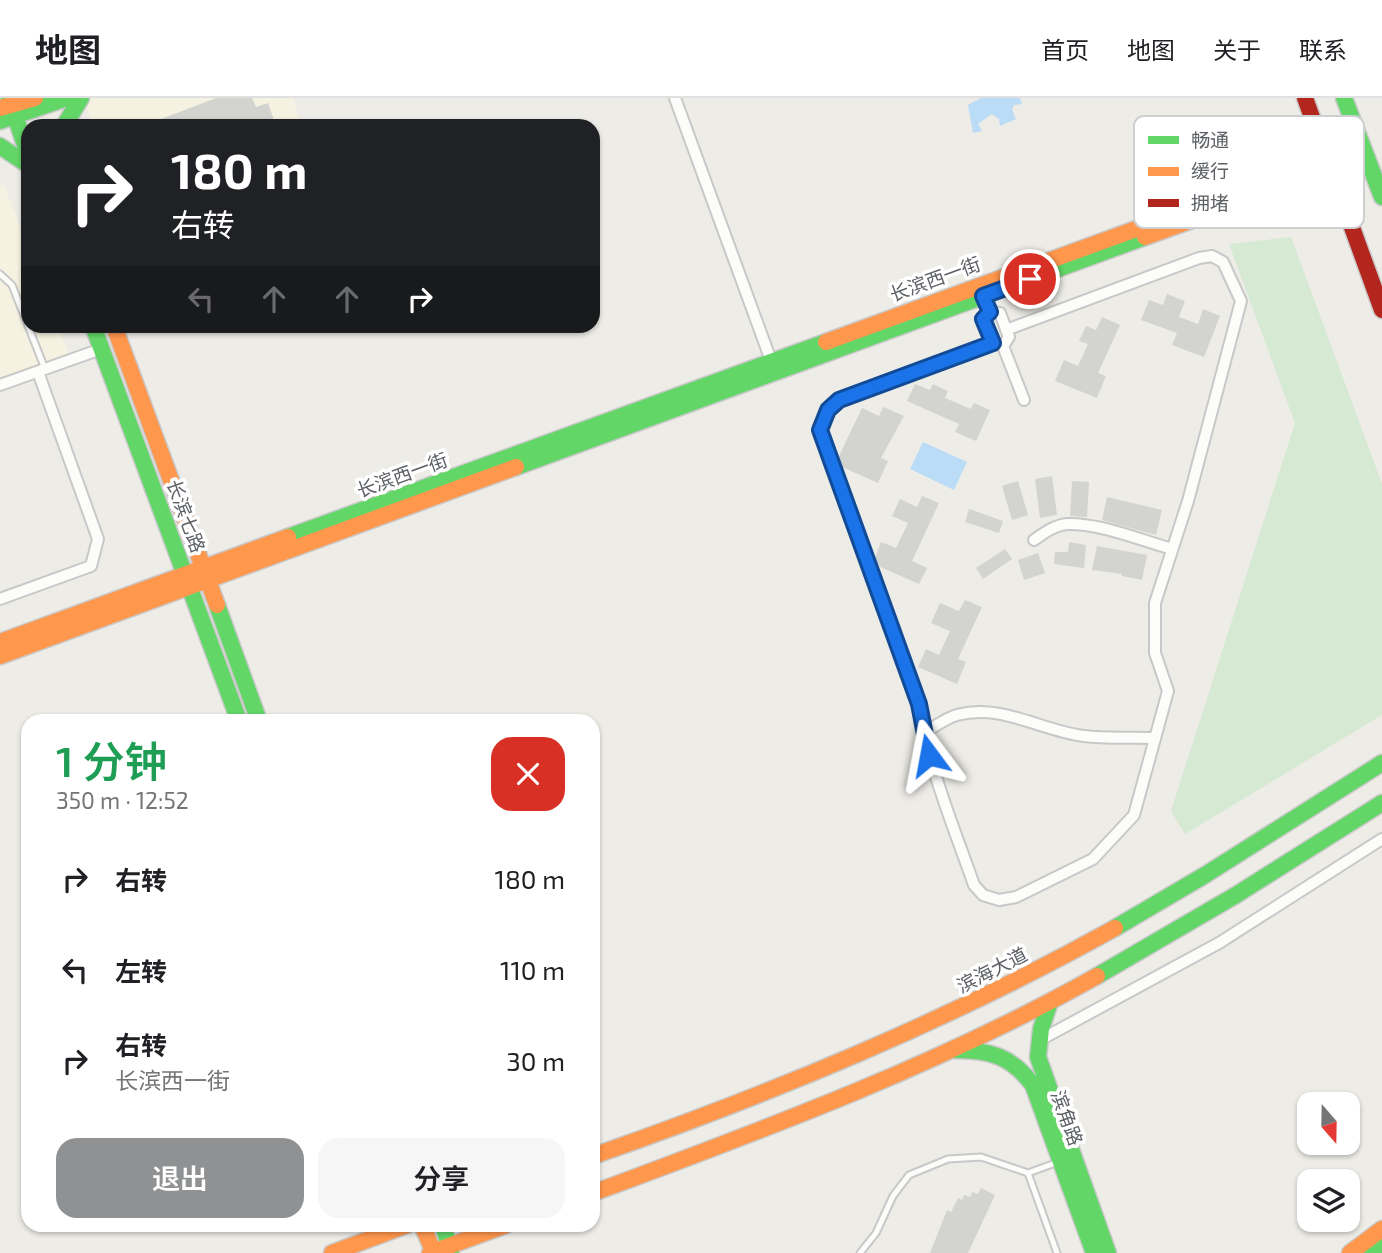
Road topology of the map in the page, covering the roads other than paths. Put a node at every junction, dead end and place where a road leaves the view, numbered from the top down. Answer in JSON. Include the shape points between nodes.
{"nodes":[{"id":1,"x":67,"y":98,"type":"edge"},
{"id":2,"x":81,"y":98,"type":"edge"},
{"id":3,"x":675,"y":98,"type":"edge"},
{"id":4,"x":1305,"y":98,"type":"edge"},
{"id":5,"x":1345,"y":98,"type":"edge"},
{"id":6,"x":31,"y":107,"type":"edge"},
{"id":7,"x":7,"y":110,"type":"edge"},
{"id":8,"x":1312,"y":116,"type":"edge"},
{"id":9,"x":1352,"y":116,"type":"edge"},
{"id":10,"x":68,"y":119,"type":"edge"},
{"id":11,"x":21,"y":139,"type":"edge"},
{"id":12,"x":0,"y":146,"type":"edge"},
{"id":13,"x":1364,"y":149,"type":"edge"},
{"id":14,"x":21,"y":160,"type":"edge"},
{"id":15,"x":1382,"y":197,"type":"edge"},
{"id":16,"x":1141,"y":228,"type":"edge"},
{"id":17,"x":1170,"y":228,"type":"edge"},
{"id":18,"x":1352,"y":228,"type":"edge"},
{"id":19,"x":0,"y":274,"type":"edge"},
{"id":20,"x":983,"y":296,"type":"junction"},
{"id":21,"x":1382,"y":310,"type":"edge"},
{"id":22,"x":21,"y":311,"type":"edge"},
{"id":23,"x":990,"y":312,"type":"junction"},
{"id":24,"x":1006,"y":330,"type":"junction"},
{"id":25,"x":29,"y":333,"type":"edge"},
{"id":26,"x":95,"y":333,"type":"edge"},
{"id":27,"x":117,"y":333,"type":"edge"},
{"id":28,"x":998,"y":344,"type":"junction"},
{"id":29,"x":101,"y":349,"type":"junction"},
{"id":30,"x":773,"y":367,"type":"junction"},
{"id":31,"x":42,"y":371,"type":"junction"},
{"id":32,"x":0,"y":385,"type":"edge"},
{"id":33,"x":1024,"y":400,"type":"dead end"},
{"id":34,"x":1034,"y":540,"type":"dead end"},
{"id":35,"x":1172,"y":549,"type":"junction"},
{"id":36,"x":206,"y":574,"type":"junction"},
{"id":37,"x":187,"y":581,"type":"junction"},
{"id":38,"x":0,"y":599,"type":"edge"},
{"id":39,"x":0,"y":642,"type":"edge"},
{"id":40,"x":0,"y":656,"type":"edge"},
{"id":41,"x":236,"y":714,"type":"edge"},
{"id":42,"x":256,"y":714,"type":"edge"},
{"id":43,"x":924,"y":733,"type":"junction"},
{"id":44,"x":1155,"y":738,"type":"junction"},
{"id":45,"x":1382,"y":764,"type":"edge"},
{"id":46,"x":1382,"y":803,"type":"edge"},
{"id":47,"x":1382,"y":839,"type":"edge"},
{"id":48,"x":1051,"y":1002,"type":"junction"},
{"id":49,"x":1038,"y":1041,"type":"junction"},
{"id":50,"x":954,"y":1050,"type":"junction"},
{"id":51,"x":600,"y":1153,"type":"edge"},
{"id":52,"x":1060,"y":1161,"type":"junction"},
{"id":53,"x":1028,"y":1173,"type":"junction"},
{"id":54,"x":600,"y":1190,"type":"edge"},
{"id":55,"x":1382,"y":1229,"type":"edge"},
{"id":56,"x":388,"y":1232,"type":"edge"},
{"id":57,"x":424,"y":1232,"type":"edge"},
{"id":58,"x":445,"y":1232,"type":"edge"},
{"id":59,"x":490,"y":1232,"type":"edge"},
{"id":60,"x":1382,"y":1245,"type":"edge"},
{"id":61,"x":451,"y":1249,"type":"edge"},
{"id":62,"x":332,"y":1253,"type":"edge"},
{"id":63,"x":432,"y":1253,"type":"edge"},
{"id":64,"x":860,"y":1253,"type":"edge"},
{"id":65,"x":1057,"y":1253,"type":"edge"},
{"id":66,"x":1094,"y":1253,"type":"edge"},
{"id":67,"x":1108,"y":1253,"type":"edge"},
{"id":68,"x":1350,"y":1253,"type":"edge"},
{"id":69,"x":1371,"y":1253,"type":"edge"}],
"edges":[{"from":1,"to":6,"type":"main road"},
{"from":2,"to":10,"type":"main road"},
{"from":3,"to":30,"type":"street"},
{"from":4,"to":8,"type":"main road"},
{"from":5,"to":9,"type":"main road"},
{"from":6,"to":7,"type":"main road"},
{"from":7,"to":11,"type":"main road"},
{"from":12,"to":14,"type":"main road"},
{"from":13,"to":15,"type":"main road"},
{"from":16,"to":30,"type":"main road","name":"长滨西一街"},
{"from":17,"to":20,"type":"main road","name":"长滨西一街"},
{"from":18,"to":21,"type":"main road"},
{"from":19,"to":22,"type":"lane","via":[[12,285]]},
{"from":20,"to":23,"type":"street"},
{"from":20,"to":30,"type":"main road","name":"长滨西一街"},
{"from":23,"to":24,"type":"street","via":[[1000,313]]},
{"from":23,"to":28,"type":"street","via":[[983,319]]},
{"from":24,"to":28,"type":"street","via":[[1009,337]]},
{"from":24,"to":35,"type":"street","via":[[1199,258],[1212,256],[1223,262],[1241,301]]},
{"from":25,"to":31,"type":"lane"},
{"from":26,"to":29,"type":"main road","name":"长滨七路"},
{"from":27,"to":36,"type":"main road","name":"长滨七路"},
{"from":28,"to":33,"type":"street"},
{"from":28,"to":43,"type":"street","via":[[839,400],[828,410],[820,430],[919,704]]},
{"from":29,"to":31,"type":"street"},
{"from":29,"to":37,"type":"main road","name":"长滨七路"},
{"from":30,"to":36,"type":"main road","name":"长滨西一街"},
{"from":31,"to":32,"type":"street"},
{"from":31,"to":38,"type":"street","via":[[98,539],[91,566]]},
{"from":34,"to":35,"type":"street","via":[[1068,524]]},
{"from":35,"to":44,"type":"street","via":[[1154,603],[1155,653],[1168,691]]},
{"from":36,"to":37,"type":"main road","name":"长滨西一街"},
{"from":36,"to":42,"type":"main road","name":"长滨七路"},
{"from":37,"to":39,"type":"main road","name":"长滨西一街"},
{"from":37,"to":40,"type":"main road","name":"长滨西一街"},
{"from":37,"to":41,"type":"main road","name":"长滨七路"},
{"from":43,"to":44,"type":"street","via":[[955,715],[981,712],[1015,716],[1084,736]]},
{"from":43,"to":44,"type":"street","via":[[974,885],[983,895],[999,900],[1016,897],[1093,859],[1134,815]]},
{"from":45,"to":51,"type":"main road","name":"滨海大道","via":[[1180,890],[1025,978],[795,1082]]},
{"from":46,"to":48,"type":"main road","via":[[1212,912]]},
{"from":47,"to":49,"type":"street","via":[[1219,943]]},
{"from":48,"to":49,"type":"main road","name":"滨角路"},
{"from":48,"to":50,"type":"main road"},
{"from":49,"to":67,"type":"main road","name":"滨角路","via":[[1044,1080]]},
{"from":50,"to":52,"type":"main road","name":"滨角路","via":[[978,1049],[1008,1057],[1020,1067],[1033,1085]]},
{"from":50,"to":54,"type":"main road","via":[[783,1123]]},
{"from":52,"to":53,"type":"lane"},
{"from":52,"to":66,"type":"main road","name":"滨角路"},
{"from":53,"to":64,"type":"lane","via":[[981,1157],[948,1160],[909,1175]]},
{"from":53,"to":65,"type":"lane"},
{"from":55,"to":68,"type":"main road"},
{"from":56,"to":62,"type":"main road"},
{"from":57,"to":63,"type":"main road"},
{"from":58,"to":61,"type":"main road"},
{"from":59,"to":61,"type":"main road"},
{"from":60,"to":69,"type":"main road"},
{"from":61,"to":63,"type":"main road"}]}
